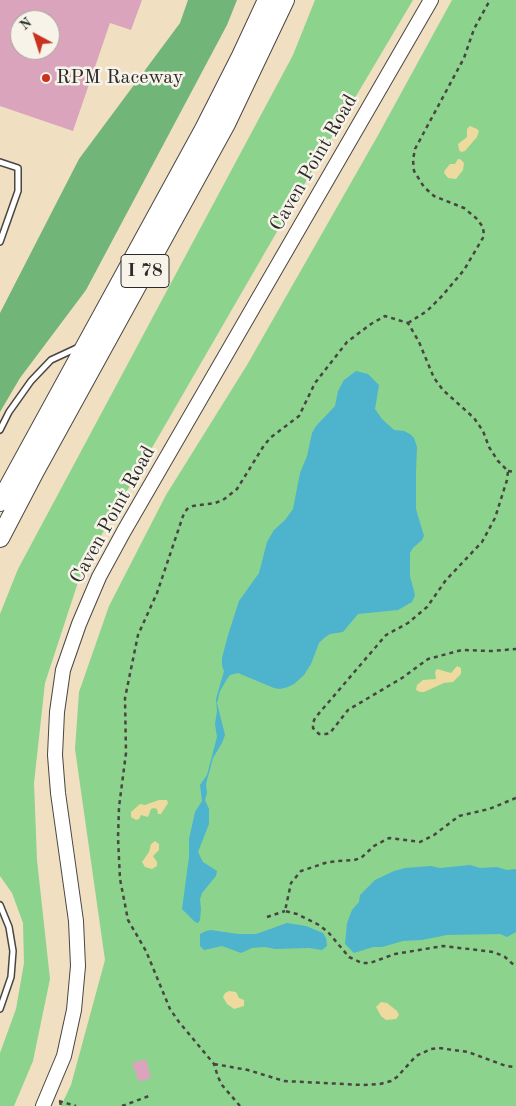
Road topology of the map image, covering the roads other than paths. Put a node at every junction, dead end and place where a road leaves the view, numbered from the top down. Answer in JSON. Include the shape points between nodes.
{"nodes":[{"id":1,"x":266,"y":0,"type":"edge"},
{"id":2,"x":285,"y":0,"type":"edge"},
{"id":3,"x":432,"y":0,"type":"edge"},
{"id":4,"x":0,"y":162,"type":"edge"},
{"id":5,"x":0,"y":242,"type":"edge"},
{"id":6,"x":86,"y":344,"type":"junction"},
{"id":7,"x":0,"y":430,"type":"edge"},
{"id":8,"x":0,"y":502,"type":"edge"},
{"id":9,"x":0,"y":538,"type":"edge"},
{"id":10,"x":0,"y":905,"type":"edge"},
{"id":11,"x":0,"y":1010,"type":"edge"},
{"id":12,"x":50,"y":1101,"type":"edge"}],
"edges":[{"from":1,"to":6,"type":"highway","number":"I 78","via":[[204,129]]},
{"from":2,"to":9,"type":"highway","number":"I 78","via":[[226,124]]},
{"from":3,"to":12,"type":"street","name":"Caven Point Road","via":[[124,531],[79,624],[64,670],[57,712],[55,755],[76,921],[78,966],[74,1010]]},
{"from":4,"to":5,"type":"lane","via":[[18,168],[18,191]]},
{"from":6,"to":7,"type":"lane","via":[[51,360],[31,381]]},
{"from":6,"to":8,"type":"highway","number":"I 78"},
{"from":10,"to":11,"type":"lane","via":[[10,927],[13,951],[11,977]]}]}
